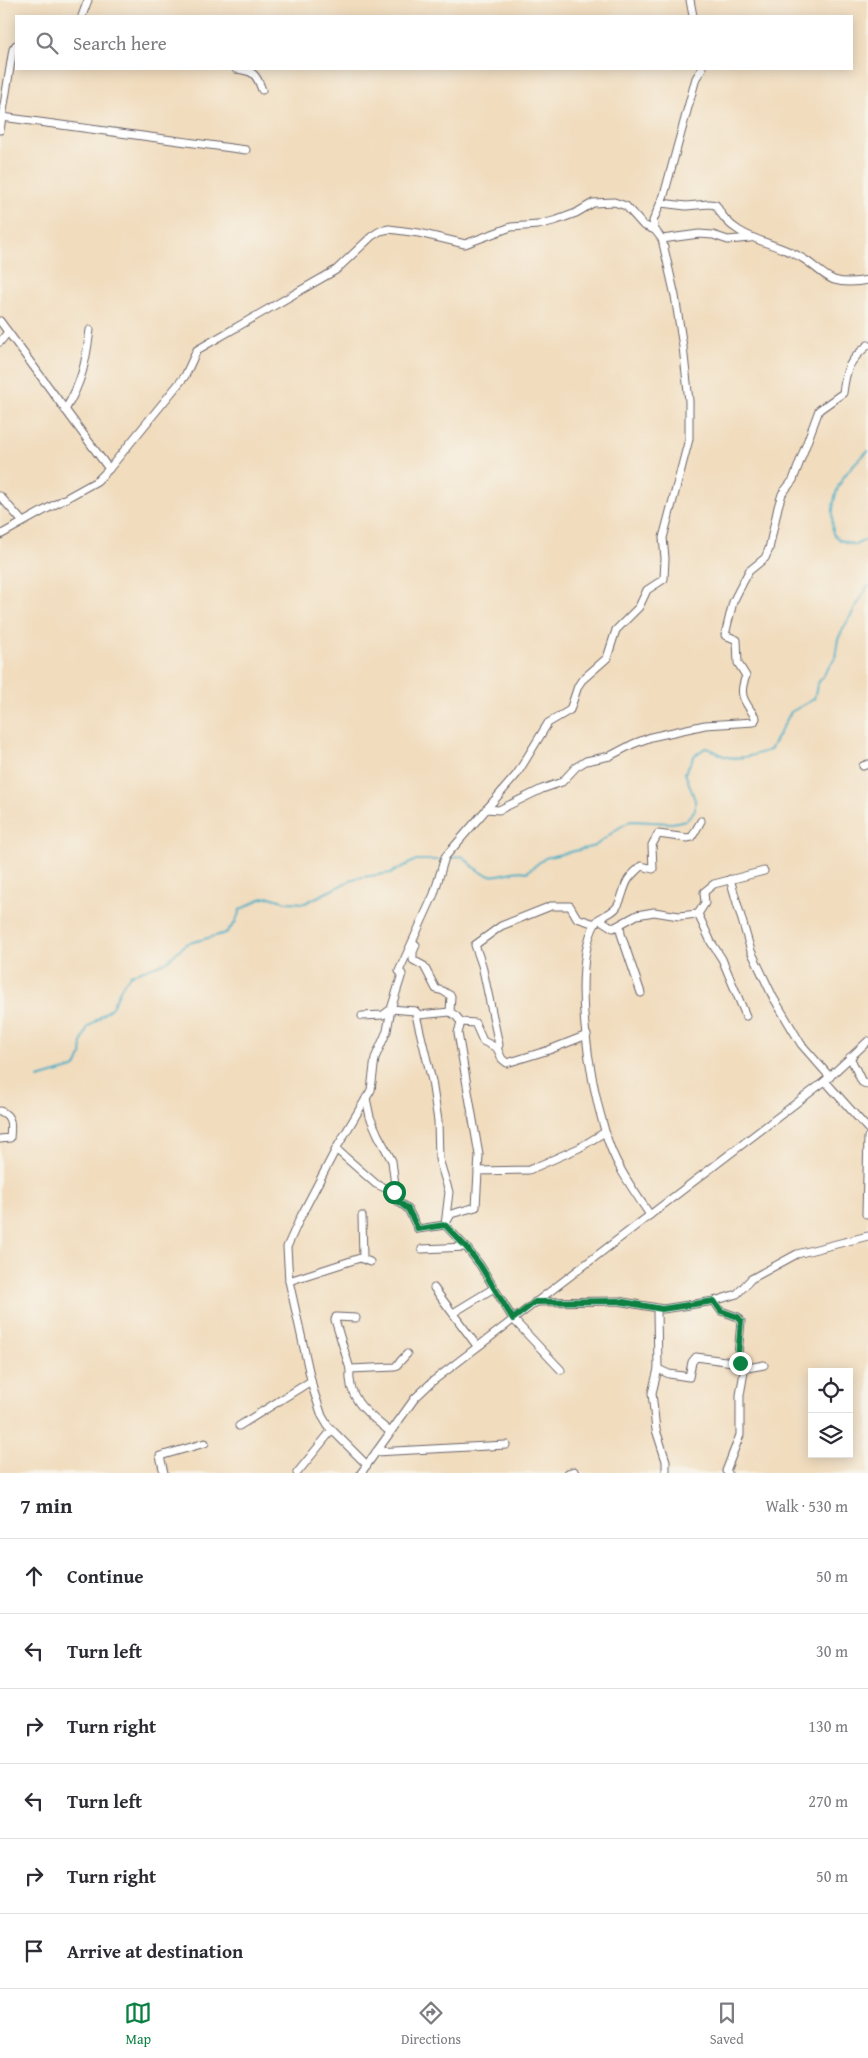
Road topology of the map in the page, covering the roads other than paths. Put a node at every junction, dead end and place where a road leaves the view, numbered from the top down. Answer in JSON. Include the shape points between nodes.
{"nodes":[{"id":1,"x":88,"y":0,"type":"edge"},
{"id":2,"x":690,"y":0,"type":"edge"},
{"id":3,"x":82,"y":15,"type":"edge"},
{"id":4,"x":693,"y":15,"type":"edge"},
{"id":5,"x":15,"y":46,"type":"edge"},
{"id":6,"x":243,"y":70,"type":"edge"},
{"id":7,"x":701,"y":70,"type":"edge"},
{"id":8,"x":3,"y":88,"type":"edge"},
{"id":9,"x":262,"y":90,"type":"dead end"},
{"id":10,"x":2,"y":117,"type":"junction"},
{"id":11,"x":0,"y":130,"type":"edge"},
{"id":12,"x":246,"y":150,"type":"dead end"},
{"id":13,"x":661,"y":203,"type":"junction"},
{"id":14,"x":655,"y":230,"type":"junction"},
{"id":15,"x":752,"y":238,"type":"junction"},
{"id":16,"x":662,"y":239,"type":"junction"},
{"id":17,"x":868,"y":280,"type":"edge"},
{"id":18,"x":0,"y":321,"type":"edge"},
{"id":19,"x":90,"y":330,"type":"dead end"},
{"id":20,"x":8,"y":332,"type":"junction"},
{"id":21,"x":0,"y":342,"type":"edge"},
{"id":22,"x":868,"y":345,"type":"edge"},
{"id":23,"x":65,"y":410,"type":"junction"},
{"id":24,"x":109,"y":469,"type":"junction"},
{"id":25,"x":0,"y":496,"type":"edge"},
{"id":26,"x":22,"y":521,"type":"junction"},
{"id":27,"x":0,"y":535,"type":"edge"},
{"id":28,"x":486,"y":809,"type":"junction"},
{"id":29,"x":702,"y":821,"type":"dead end"},
{"id":30,"x":764,"y":871,"type":"dead end"},
{"id":31,"x":730,"y":879,"type":"junction"},
{"id":32,"x":698,"y":914,"type":"junction"},
{"id":33,"x":597,"y":922,"type":"junction"},
{"id":34,"x":420,"y":925,"type":"junction"},
{"id":35,"x":613,"y":928,"type":"junction"},
{"id":36,"x":641,"y":992,"type":"dead end"},
{"id":37,"x":391,"y":1009,"type":"junction"},
{"id":38,"x":415,"y":1011,"type":"junction"},
{"id":39,"x":450,"y":1012,"type":"junction"},
{"id":40,"x":362,"y":1016,"type":"dead end"},
{"id":41,"x":746,"y":1016,"type":"dead end"},
{"id":42,"x":461,"y":1022,"type":"junction"},
{"id":43,"x":587,"y":1035,"type":"junction"},
{"id":44,"x":868,"y":1041,"type":"edge"},
{"id":45,"x":497,"y":1048,"type":"junction"},
{"id":46,"x":850,"y":1057,"type":"junction"},
{"id":47,"x":827,"y":1079,"type":"junction"},
{"id":48,"x":868,"y":1085,"type":"edge"},
{"id":49,"x":366,"y":1098,"type":"junction"},
{"id":50,"x":0,"y":1111,"type":"edge"},
{"id":51,"x":868,"y":1129,"type":"edge"},
{"id":52,"x":605,"y":1132,"type":"junction"},
{"id":53,"x":868,"y":1137,"type":"edge"},
{"id":54,"x":0,"y":1139,"type":"edge"},
{"id":55,"x":336,"y":1149,"type":"junction"},
{"id":56,"x":478,"y":1171,"type":"junction"},
{"id":57,"x":396,"y":1193,"type":"junction"},
{"id":58,"x":866,"y":1214,"type":"dead end"},
{"id":59,"x":650,"y":1215,"type":"junction"},
{"id":60,"x":362,"y":1216,"type":"dead end"},
{"id":61,"x":445,"y":1225,"type":"junction"},
{"id":62,"x":868,"y":1236,"type":"edge"},
{"id":63,"x":466,"y":1247,"type":"junction"},
{"id":64,"x":422,"y":1249,"type":"dead end"},
{"id":65,"x":362,"y":1258,"type":"junction"},
{"id":66,"x":370,"y":1262,"type":"dead end"},
{"id":67,"x":289,"y":1281,"type":"junction"},
{"id":68,"x":434,"y":1288,"type":"dead end"},
{"id":69,"x":494,"y":1288,"type":"junction"},
{"id":70,"x":714,"y":1301,"type":"junction"},
{"id":71,"x":535,"y":1302,"type":"junction"},
{"id":72,"x":657,"y":1309,"type":"junction"},
{"id":73,"x":453,"y":1313,"type":"junction"},
{"id":74,"x":356,"y":1318,"type":"dead end"},
{"id":75,"x":513,"y":1319,"type":"junction"},
{"id":76,"x":477,"y":1346,"type":"junction"},
{"id":77,"x":408,"y":1354,"type":"dead end"},
{"id":78,"x":764,"y":1365,"type":"dead end"},
{"id":79,"x":741,"y":1366,"type":"junction"},
{"id":80,"x":350,"y":1369,"type":"junction"},
{"id":81,"x":658,"y":1369,"type":"junction"},
{"id":82,"x":561,"y":1370,"type":"dead end"},
{"id":83,"x":311,"y":1381,"type":"junction"},
{"id":84,"x":239,"y":1426,"type":"dead end"},
{"id":85,"x":332,"y":1430,"type":"junction"},
{"id":86,"x":390,"y":1432,"type":"junction"},
{"id":87,"x":205,"y":1442,"type":"dead end"},
{"id":88,"x":506,"y":1445,"type":"dead end"},
{"id":89,"x":376,"y":1452,"type":"junction"},
{"id":90,"x":366,"y":1465,"type":"junction"},
{"id":91,"x":164,"y":1473,"type":"edge"},
{"id":92,"x":297,"y":1473,"type":"edge"},
{"id":93,"x":361,"y":1473,"type":"edge"},
{"id":94,"x":568,"y":1473,"type":"edge"},
{"id":95,"x":575,"y":1473,"type":"edge"},
{"id":96,"x":666,"y":1473,"type":"edge"},
{"id":97,"x":728,"y":1473,"type":"edge"}],
"edges":[{"from":1,"to":3,"type":"street"},
{"from":2,"to":4,"type":"street"},
{"from":5,"to":8,"type":"street"},
{"from":6,"to":9,"type":"street","via":[[250,71],[257,78]]},
{"from":7,"to":13,"type":"street","via":[[696,78]]},
{"from":8,"to":10,"type":"street"},
{"from":10,"to":11,"type":"street"},
{"from":10,"to":12,"type":"street"},
{"from":13,"to":14,"type":"street","via":[[653,221]]},
{"from":13,"to":15,"type":"street","via":[[716,206],[727,223]]},
{"from":14,"to":16,"type":"street"},
{"from":14,"to":24,"type":"street","via":[[643,225],[626,206],[602,201],[564,218],[538,225],[511,227],[465,244],[419,233],[380,231],[336,270],[197,350],[185,376]]},
{"from":15,"to":16,"type":"street","via":[[728,240],[699,234]]},
{"from":15,"to":17,"type":"street","via":[[802,257],[836,280],[854,283]]},
{"from":16,"to":28,"type":"street","via":[[675,296],[689,401],[689,439],[663,538],[664,579],[647,590],[639,607],[616,630],[607,658],[582,680],[570,710],[548,723],[517,774]]},
{"from":18,"to":20,"type":"street"},
{"from":19,"to":23,"type":"street","via":[[85,367]]},
{"from":20,"to":21,"type":"street"},
{"from":20,"to":23,"type":"street"},
{"from":22,"to":28,"type":"street","via":[[846,370],[843,393],[819,410],[793,480],[782,494],[765,558],[749,571],[733,602],[725,635],[738,640],[738,663],[746,676],[741,685],[742,695],[756,718],[754,722],[705,725],[652,737],[610,756],[586,761],[562,782],[499,810]]},
{"from":23,"to":24,"type":"street"},
{"from":24,"to":26,"type":"street","via":[[86,488]]},
{"from":25,"to":26,"type":"street"},
{"from":26,"to":27,"type":"street"},
{"from":28,"to":34,"type":"street","via":[[445,857]]},
{"from":29,"to":33,"type":"street","via":[[687,838],[658,834],[652,845],[653,869],[641,866],[628,880],[616,908]]},
{"from":30,"to":31,"type":"street"},
{"from":31,"to":32,"type":"street","via":[[714,884],[704,892],[705,903]]},
{"from":31,"to":47,"type":"street","via":[[751,951],[773,997]]},
{"from":32,"to":35,"type":"street","via":[[679,916],[654,912],[637,915]]},
{"from":32,"to":41,"type":"street","via":[[722,959]]},
{"from":33,"to":35,"type":"street"},
{"from":33,"to":43,"type":"street","via":[[588,946],[582,990]]},
{"from":33,"to":45,"type":"street","via":[[577,918],[570,906],[551,906],[501,926],[475,945],[482,965],[499,1045]]},
{"from":34,"to":37,"type":"street","via":[[400,971],[402,974]]},
{"from":34,"to":39,"type":"street","via":[[414,960],[424,966],[436,989],[451,996]]},
{"from":35,"to":36,"type":"street","via":[[620,925]]},
{"from":37,"to":38,"type":"street"},
{"from":37,"to":40,"type":"street","via":[[383,1015]]},
{"from":37,"to":49,"type":"street","via":[[387,1030],[375,1058],[371,1090]]},
{"from":38,"to":39,"type":"street","via":[[419,1015]]},
{"from":38,"to":61,"type":"street","via":[[432,1081],[439,1159],[449,1192]]},
{"from":39,"to":42,"type":"street"},
{"from":42,"to":45,"type":"street","via":[[475,1023],[483,1041]]},
{"from":42,"to":56,"type":"street","via":[[458,1033],[479,1155]]},
{"from":43,"to":45,"type":"street","via":[[512,1062],[504,1062]]},
{"from":43,"to":52,"type":"street"},
{"from":44,"to":46,"type":"street"},
{"from":46,"to":47,"type":"street"},
{"from":46,"to":48,"type":"street","via":[[862,1082]]},
{"from":47,"to":51,"type":"street"},
{"from":47,"to":59,"type":"street"},
{"from":49,"to":55,"type":"street"},
{"from":49,"to":57,"type":"street","via":[[370,1117],[392,1161]]},
{"from":50,"to":54,"type":"street","via":[[6,1113],[12,1122],[10,1138]]},
{"from":52,"to":56,"type":"street","via":[[579,1148],[529,1170]]},
{"from":52,"to":59,"type":"street","via":[[620,1169]]},
{"from":53,"to":58,"type":"street"},
{"from":55,"to":57,"type":"street","via":[[369,1179]]},
{"from":55,"to":67,"type":"street","via":[[287,1248]]},
{"from":56,"to":61,"type":"street","via":[[476,1207],[451,1214]]},
{"from":57,"to":61,"type":"street","via":[[395,1199],[408,1209],[418,1229]]},
{"from":59,"to":71,"type":"street"},
{"from":60,"to":65,"type":"street"},
{"from":61,"to":63,"type":"street"},
{"from":62,"to":70,"type":"street","via":[[798,1254],[752,1279],[737,1294]]},
{"from":63,"to":64,"type":"street"},
{"from":63,"to":69,"type":"street"},
{"from":65,"to":66,"type":"street"},
{"from":65,"to":67,"type":"street"},
{"from":67,"to":83,"type":"street"},
{"from":68,"to":73,"type":"street"},
{"from":69,"to":73,"type":"street"},
{"from":69,"to":75,"type":"street"},
{"from":70,"to":72,"type":"street"},
{"from":70,"to":79,"type":"street","via":[[721,1311],[741,1321],[738,1355]]},
{"from":71,"to":72,"type":"street","via":[[618,1301]]},
{"from":71,"to":75,"type":"street"},
{"from":72,"to":81,"type":"street"},
{"from":73,"to":76,"type":"street"},
{"from":74,"to":80,"type":"street","via":[[336,1317],[335,1320]]},
{"from":75,"to":76,"type":"street"},
{"from":75,"to":82,"type":"street"},
{"from":76,"to":86,"type":"street","via":[[423,1389]]},
{"from":77,"to":80,"type":"street","via":[[395,1367]]},
{"from":78,"to":79,"type":"street"},
{"from":79,"to":81,"type":"street","via":[[696,1357],[690,1377]]},
{"from":79,"to":97,"type":"street","via":[[744,1372],[740,1395],[740,1435],[726,1471]]},
{"from":80,"to":86,"type":"street","via":[[355,1399]]},
{"from":81,"to":96,"type":"street","via":[[652,1393]]},
{"from":83,"to":84,"type":"street"},
{"from":83,"to":85,"type":"street","via":[[322,1416]]},
{"from":85,"to":90,"type":"street"},
{"from":85,"to":92,"type":"street"},
{"from":86,"to":89,"type":"street"},
{"from":87,"to":91,"type":"street","via":[[160,1456]]},
{"from":88,"to":89,"type":"street"},
{"from":89,"to":90,"type":"street"},
{"from":90,"to":93,"type":"street"},
{"from":94,"to":95,"type":"street"}]}
